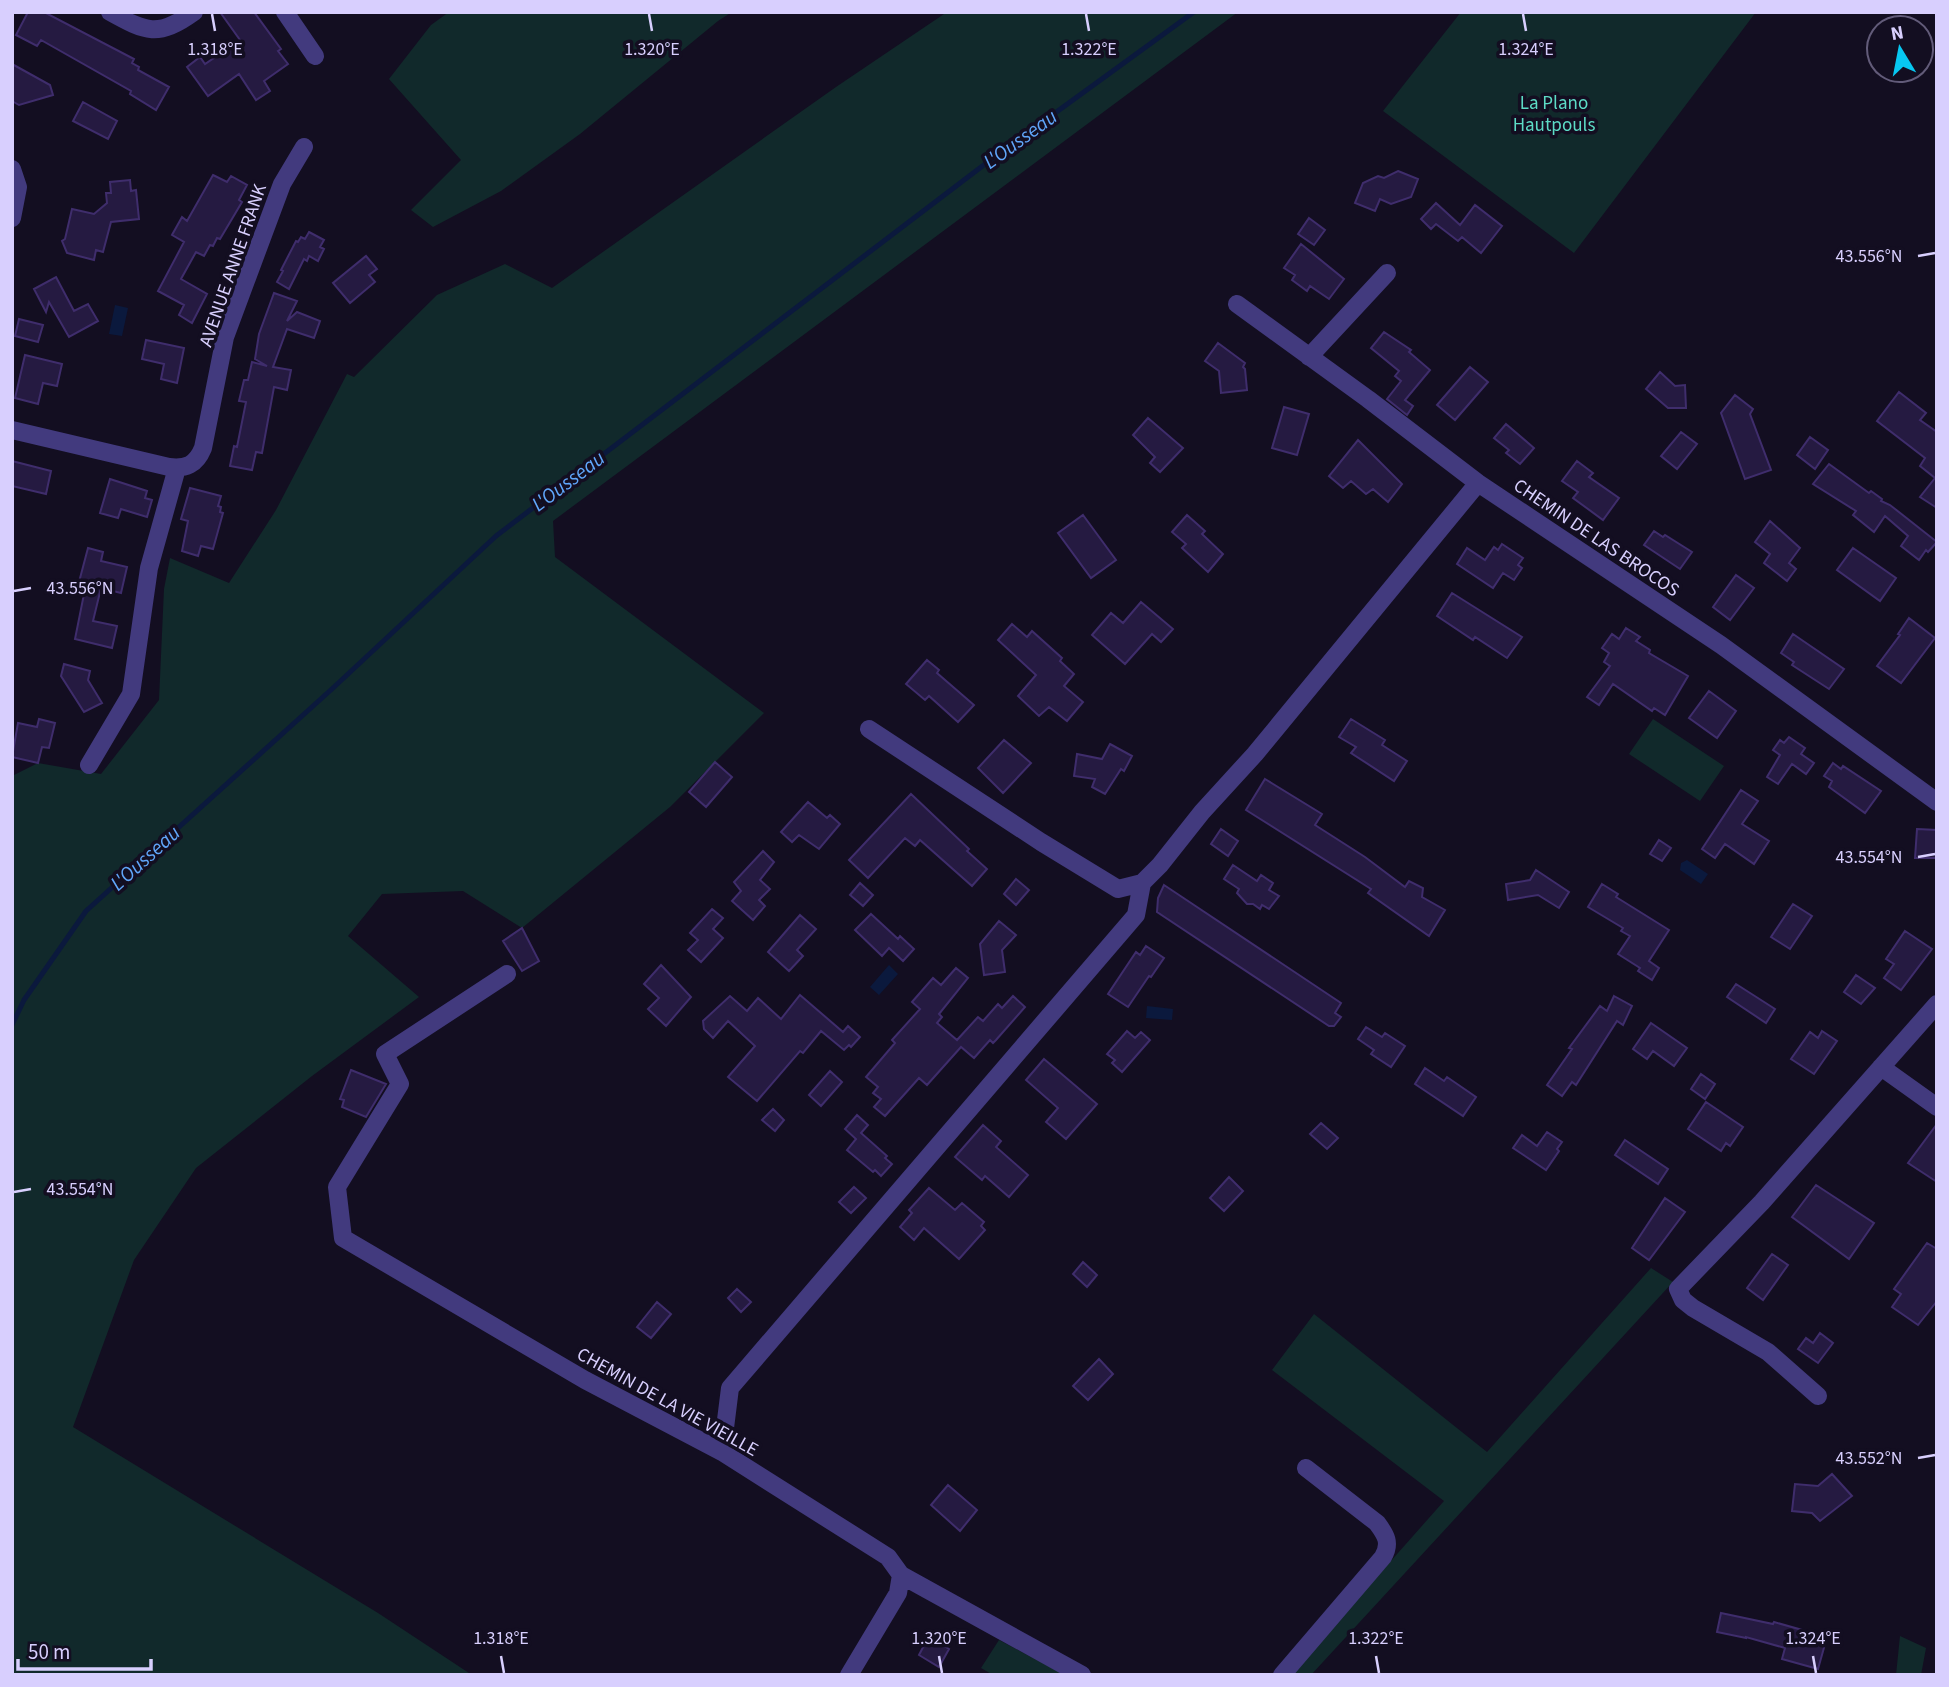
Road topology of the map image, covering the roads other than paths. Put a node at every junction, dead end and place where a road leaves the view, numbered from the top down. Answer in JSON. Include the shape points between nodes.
{"nodes":[{"id":1,"x":110,"y":12,"type":"edge"},
{"id":2,"x":194,"y":12,"type":"edge"},
{"id":3,"x":285,"y":12,"type":"edge"},
{"id":4,"x":315,"y":57,"type":"dead end"},
{"id":5,"x":304,"y":147,"type":"dead end"},
{"id":6,"x":12,"y":169,"type":"edge"},
{"id":7,"x":12,"y":218,"type":"edge"},
{"id":8,"x":1387,"y":273,"type":"dead end"},
{"id":9,"x":1237,"y":304,"type":"dead end"},
{"id":10,"x":1309,"y":357,"type":"junction"},
{"id":11,"x":12,"y":430,"type":"edge"},
{"id":12,"x":177,"y":468,"type":"junction"},
{"id":13,"x":1478,"y":483,"type":"junction"},
{"id":14,"x":869,"y":729,"type":"dead end"},
{"id":15,"x":89,"y":765,"type":"dead end"},
{"id":16,"x":1937,"y":802,"type":"edge"},
{"id":17,"x":1142,"y":883,"type":"junction"},
{"id":18,"x":508,"y":974,"type":"dead end"},
{"id":19,"x":1937,"y":1004,"type":"edge"},
{"id":20,"x":1881,"y":1068,"type":"junction"},
{"id":21,"x":1937,"y":1107,"type":"edge"},
{"id":22,"x":1818,"y":1396,"type":"dead end"},
{"id":23,"x":722,"y":1452,"type":"junction"},
{"id":24,"x":1306,"y":1468,"type":"dead end"},
{"id":25,"x":901,"y":1575,"type":"junction"},
{"id":26,"x":849,"y":1675,"type":"edge"},
{"id":27,"x":1082,"y":1675,"type":"edge"},
{"id":28,"x":1282,"y":1675,"type":"edge"}],
"edges":[{"from":1,"to":2,"type":"street","via":[[151,31],[176,25]]},
{"from":3,"to":4,"type":"street"},
{"from":5,"to":12,"type":"street","name":"AVENUE ANNE FRANK","via":[[282,184],[225,337],[199,457],[191,466]]},
{"from":6,"to":7,"type":"street","via":[[18,187]]},
{"from":8,"to":10,"type":"street"},
{"from":9,"to":10,"type":"street","name":"CHEMIN DE LAS BROCOS"},
{"from":10,"to":13,"type":"street","name":"CHEMIN DE LAS BROCOS"},
{"from":11,"to":12,"type":"street"},
{"from":12,"to":15,"type":"street","via":[[149,568],[131,694]]},
{"from":13,"to":16,"type":"street","name":"CHEMIN DE LAS BROCOS","via":[[1721,645]]},
{"from":13,"to":17,"type":"street","via":[[1255,754]]},
{"from":14,"to":17,"type":"street","via":[[1118,889]]},
{"from":17,"to":23,"type":"street","via":[[1136,915],[730,1388]]},
{"from":18,"to":23,"type":"street","name":"CHEMIN DE LA VIE VIEILLE","via":[[385,1054],[400,1084],[337,1187],[343,1238],[585,1380]]},
{"from":19,"to":20,"type":"street"},
{"from":20,"to":21,"type":"street"},
{"from":20,"to":22,"type":"street","via":[[1678,1289],[1693,1308],[1768,1352]]},
{"from":23,"to":25,"type":"street","name":"CHEMIN DE LA VIE VIEILLE","via":[[888,1558]]},
{"from":24,"to":28,"type":"street","via":[[1377,1523],[1388,1549]]},
{"from":25,"to":26,"type":"street","via":[[898,1593]]},
{"from":25,"to":27,"type":"street","name":"CHEMIN DE LA VIE VIEILLE"}]}
